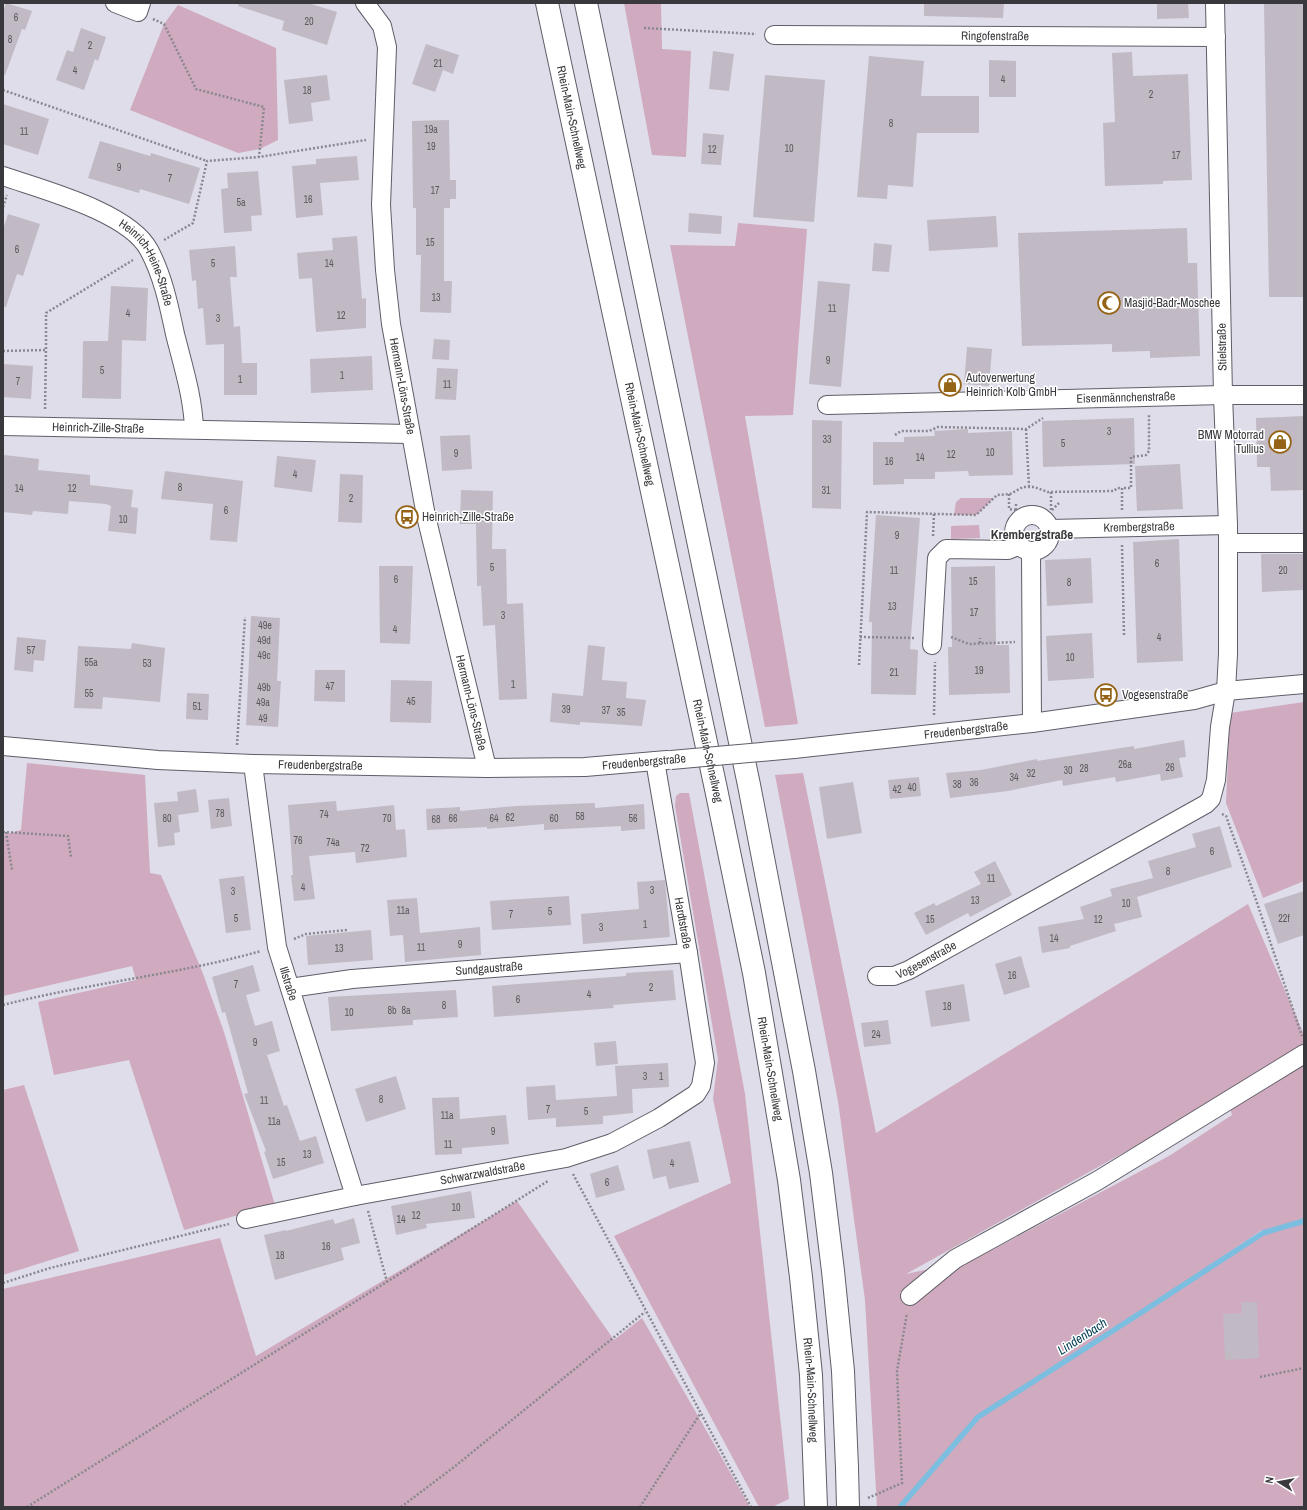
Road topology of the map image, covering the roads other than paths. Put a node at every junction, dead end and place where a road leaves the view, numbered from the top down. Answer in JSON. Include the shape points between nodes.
{"nodes":[{"id":1,"x":115,"y":3,"type":"edge"},
{"id":2,"x":547,"y":3,"type":"edge"},
{"id":3,"x":586,"y":3,"type":"edge"},
{"id":4,"x":1215,"y":3,"type":"edge"},
{"id":5,"x":371,"y":5,"type":"edge"},
{"id":6,"x":140,"y":7,"type":"edge"},
{"id":7,"x":774,"y":35,"type":"road end"},
{"id":8,"x":1216,"y":37,"type":"junction"},
{"id":9,"x":3,"y":176,"type":"edge"},
{"id":10,"x":1223,"y":395,"type":"junction"},
{"id":11,"x":1304,"y":395,"type":"edge"},
{"id":12,"x":827,"y":405,"type":"dead end"},
{"id":13,"x":3,"y":426,"type":"edge"},
{"id":14,"x":194,"y":429,"type":"junction"},
{"id":15,"x":410,"y":434,"type":"junction"},
{"id":16,"x":1050,"y":529,"type":"junction"},
{"id":17,"x":1228,"y":534,"type":"junction"},
{"id":18,"x":1304,"y":543,"type":"edge"},
{"id":19,"x":1025,"y":548,"type":"junction"},
{"id":20,"x":937,"y":640,"type":"road end"},
{"id":21,"x":1304,"y":684,"type":"edge"},
{"id":22,"x":1226,"y":690,"type":"junction"},
{"id":23,"x":1032,"y":723,"type":"junction"},
{"id":24,"x":4,"y":750,"type":"edge"},
{"id":25,"x":663,"y":760,"type":"junction"},
{"id":26,"x":244,"y":764,"type":"junction"},
{"id":27,"x":487,"y":768,"type":"junction"},
{"id":28,"x":688,"y":953,"type":"junction"},
{"id":29,"x":877,"y":976,"type":"dead end"},
{"id":30,"x":290,"y":988,"type":"junction"},
{"id":31,"x":1304,"y":1054,"type":"edge"},
{"id":32,"x":701,"y":1086,"type":"joint"},
{"id":33,"x":359,"y":1195,"type":"junction"},
{"id":34,"x":246,"y":1219,"type":"road end"},
{"id":35,"x":910,"y":1296,"type":"road end"},
{"id":36,"x":854,"y":1504,"type":"edge"},
{"id":37,"x":816,"y":1507,"type":"edge"}],
"edges":[{"from":1,"to":6,"type":"street"},
{"from":2,"to":37,"type":"highway","name":"Rhein-Main-Schnellweg","via":[[754,973],[789,1180],[801,1277],[811,1375]]},
{"from":3,"to":36,"type":"highway","bridge":true,"via":[[748,777],[804,1071],[821,1174],[833,1271],[843,1371],[847,1468]]},
{"from":4,"to":8,"type":"street","name":"Stielstraße"},
{"from":5,"to":15,"type":"street","name":"Hermann-Löns-Straße","via":[[382,26],[387,47],[381,205],[385,270]]},
{"from":7,"to":8,"type":"street","name":"Ringofenstraße"},
{"from":8,"to":10,"type":"street","name":"Stielstraße"},
{"from":9,"to":14,"type":"street","name":"Heinrich-Heine-Straße","via":[[101,211],[130,229],[149,249],[163,283],[192,404]]},
{"from":10,"to":11,"type":"street","name":"Eisenmännchenstraße"},
{"from":10,"to":12,"type":"street","name":"Eisenmännchenstraße","via":[[1148,406]]},
{"from":10,"to":17,"type":"street","name":"Stielstraße"},
{"from":13,"to":14,"type":"street","name":"Heinrich-Zille-Straße"},
{"from":14,"to":15,"type":"street","name":"Heinrich-Zille-Straße"},
{"from":15,"to":27,"type":"street","name":"Hermann-Löns-Straße","via":[[426,516]]},
{"from":16,"to":17,"type":"street","name":"Krembergstraße","via":[[1122,520]]},
{"from":16,"to":19,"type":"street","via":[[1045,545],[1036,550]]},
{"from":16,"to":19,"type":"street","via":[[1038,516],[1018,511],[1014,532],[1016,541]]},
{"from":17,"to":18,"type":"street","name":"Krembergstraße"},
{"from":17,"to":22,"type":"street","name":"Stielstraße"},
{"from":19,"to":20,"type":"street","via":[[946,549],[937,558]]},
{"from":19,"to":23,"type":"street","via":[[1031,642]]},
{"from":21,"to":22,"type":"street","name":"Freudenbergstraße"},
{"from":22,"to":23,"type":"street","name":"Freudenbergstraße","via":[[1194,700]]},
{"from":22,"to":29,"type":"street","name":"Vogesenstraße","via":[[1216,780],[1211,798],[1206,804],[909,970],[894,976]]},
{"from":23,"to":25,"type":"street","name":"Freudenbergstraße","bridge":true,"via":[[794,749]]},
{"from":24,"to":26,"type":"street","name":"Freudenbergstraße"},
{"from":25,"to":27,"type":"street","name":"Freudenbergstraße","via":[[585,767]]},
{"from":25,"to":28,"type":"street","name":"Hardtstraße"},
{"from":26,"to":27,"type":"street","name":"Freudenbergstraße"},
{"from":26,"to":30,"type":"street","name":"Illstraße","via":[[276,947]]},
{"from":28,"to":30,"type":"street","name":"Sundgaustraße","via":[[352,979]]},
{"from":28,"to":32,"type":"street","name":"Hardtstraße","via":[[705,1063]]},
{"from":30,"to":33,"type":"street","name":"Illstraße"},
{"from":31,"to":35,"type":"street","via":[[1096,1182],[955,1258]]},
{"from":32,"to":33,"type":"street","name":"Schwarzwaldstraße","via":[[687,1102],[659,1118],[612,1143],[566,1158]]},
{"from":33,"to":34,"type":"street","name":"Schwarzwaldstraße"}]}
